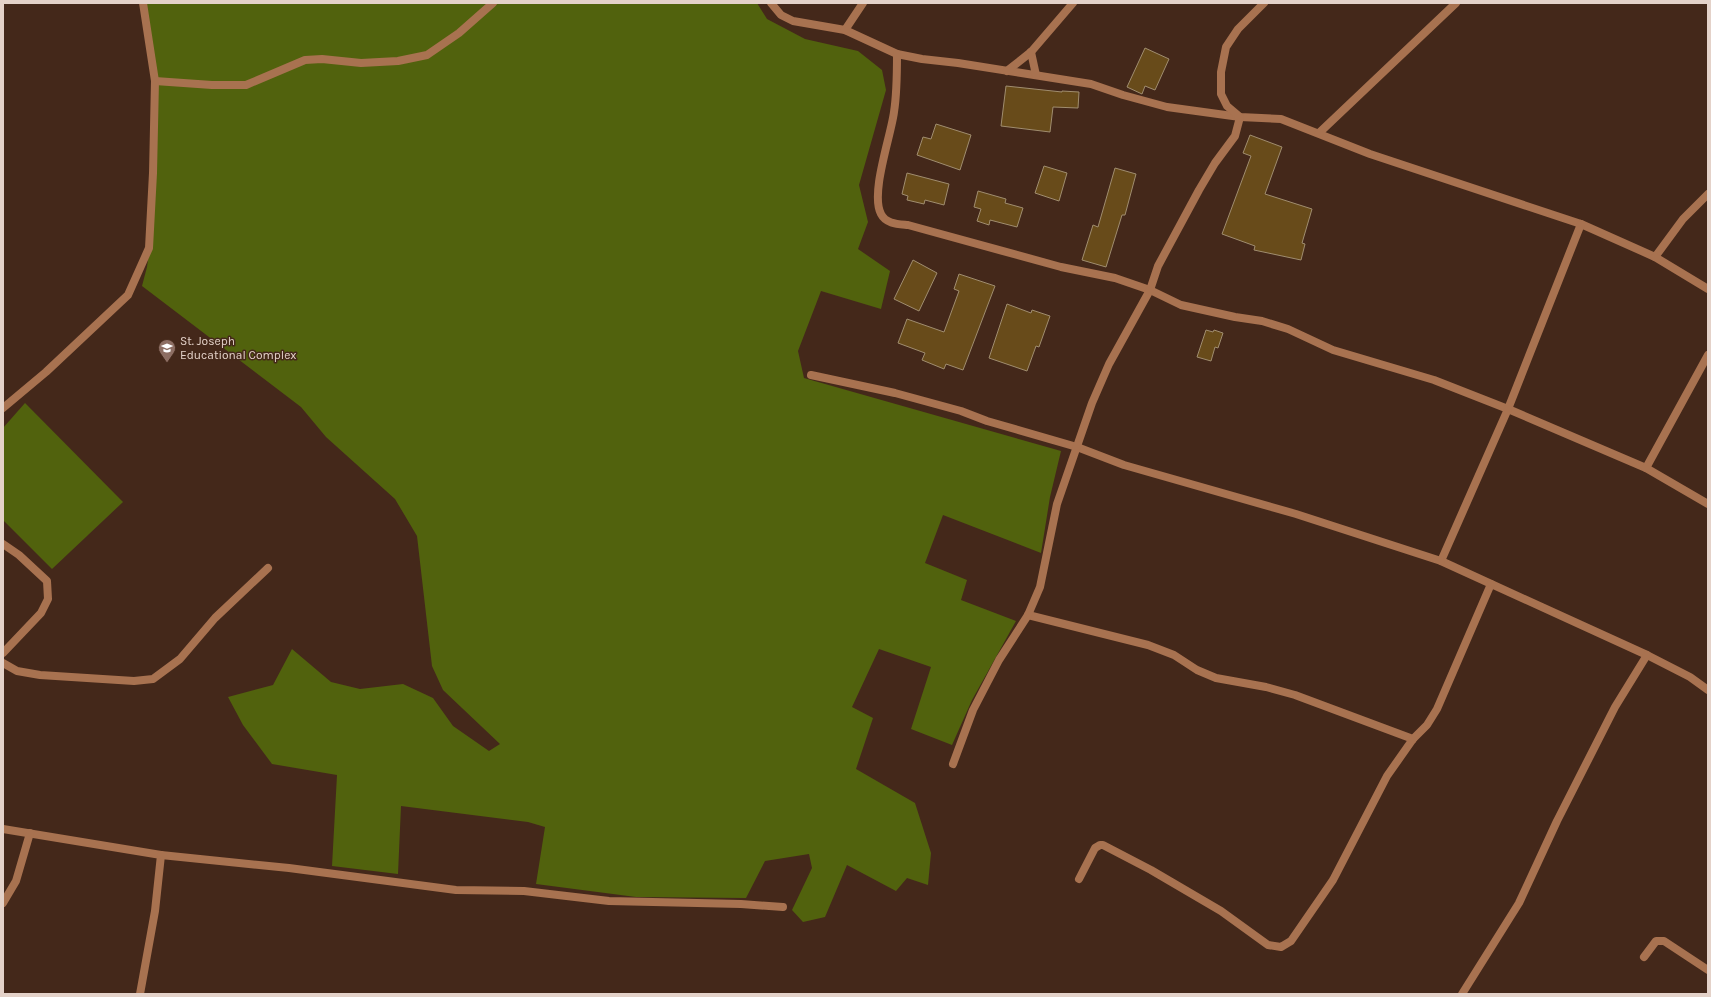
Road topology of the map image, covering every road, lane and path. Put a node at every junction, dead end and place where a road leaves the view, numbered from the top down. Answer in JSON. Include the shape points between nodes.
{"nodes":[{"id":1,"x":143,"y":3,"type":"edge"},
{"id":2,"x":493,"y":3,"type":"edge"},
{"id":3,"x":771,"y":3,"type":"edge"},
{"id":4,"x":863,"y":3,"type":"edge"},
{"id":5,"x":1073,"y":3,"type":"edge"},
{"id":6,"x":1264,"y":3,"type":"edge"},
{"id":7,"x":1456,"y":3,"type":"edge"},
{"id":8,"x":845,"y":30,"type":"junction"},
{"id":9,"x":1031,"y":52,"type":"junction"},
{"id":10,"x":897,"y":54,"type":"junction"},
{"id":11,"x":1007,"y":71,"type":"junction"},
{"id":12,"x":1036,"y":75,"type":"junction"},
{"id":13,"x":155,"y":81,"type":"junction"},
{"id":14,"x":1240,"y":117,"type":"junction"},
{"id":15,"x":1319,"y":132,"type":"junction"},
{"id":16,"x":1708,"y":194,"type":"edge"},
{"id":17,"x":1581,"y":224,"type":"junction"},
{"id":18,"x":1655,"y":257,"type":"junction"},
{"id":19,"x":1708,"y":289,"type":"edge"},
{"id":20,"x":1150,"y":290,"type":"junction"},
{"id":21,"x":1708,"y":354,"type":"edge"},
{"id":22,"x":811,"y":375,"type":"dead end"},
{"id":23,"x":3,"y":408,"type":"edge"},
{"id":24,"x":1508,"y":409,"type":"junction"},
{"id":25,"x":1077,"y":447,"type":"junction"},
{"id":26,"x":1646,"y":468,"type":"junction"},
{"id":27,"x":1708,"y":504,"type":"edge"},
{"id":28,"x":3,"y":544,"type":"edge"},
{"id":29,"x":1441,"y":561,"type":"junction"},
{"id":30,"x":268,"y":568,"type":"dead end"},
{"id":31,"x":1491,"y":584,"type":"junction"},
{"id":32,"x":1028,"y":615,"type":"junction"},
{"id":33,"x":3,"y":653,"type":"edge"},
{"id":34,"x":1647,"y":655,"type":"junction"},
{"id":35,"x":3,"y":663,"type":"edge"},
{"id":36,"x":1708,"y":690,"type":"edge"},
{"id":37,"x":1413,"y":739,"type":"junction"},
{"id":38,"x":953,"y":764,"type":"dead end"},
{"id":39,"x":3,"y":829,"type":"edge"},
{"id":40,"x":30,"y":833,"type":"junction"},
{"id":41,"x":161,"y":855,"type":"junction"},
{"id":42,"x":1079,"y":879,"type":"dead end"},
{"id":43,"x":3,"y":903,"type":"edge"},
{"id":44,"x":783,"y":907,"type":"dead end"},
{"id":45,"x":1644,"y":956,"type":"dead end"},
{"id":46,"x":1708,"y":970,"type":"edge"},
{"id":47,"x":140,"y":994,"type":"edge"},
{"id":48,"x":1462,"y":994,"type":"edge"}],
"edges":[{"from":1,"to":13,"type":"street"},
{"from":2,"to":13,"type":"street","via":[[460,33],[427,55],[361,63],[305,60],[246,85]]},
{"from":3,"to":8,"type":"street","via":[[781,15],[793,21]]},
{"from":4,"to":8,"type":"street"},
{"from":5,"to":9,"type":"street"},
{"from":6,"to":14,"type":"street","via":[[1238,29],[1226,47],[1221,72],[1221,94],[1227,106]]},
{"from":7,"to":15,"type":"street"},
{"from":8,"to":10,"type":"street"},
{"from":9,"to":11,"type":"street"},
{"from":9,"to":12,"type":"street"},
{"from":10,"to":11,"type":"street"},
{"from":10,"to":20,"type":"street","via":[[894,113],[881,171],[878,201],[881,214],[887,221],[1061,267],[1115,278]]},
{"from":11,"to":12,"type":"street"},
{"from":12,"to":14,"type":"street","via":[[1091,84],[1167,107]]},
{"from":13,"to":23,"type":"street","via":[[149,248],[128,295],[46,372]]},
{"from":14,"to":15,"type":"street","via":[[1281,119]]},
{"from":14,"to":20,"type":"street","via":[[1235,136],[1198,190],[1158,266]]},
{"from":15,"to":17,"type":"street","via":[[1370,154]]},
{"from":16,"to":18,"type":"street","via":[[1683,219]]},
{"from":17,"to":18,"type":"street"},
{"from":17,"to":24,"type":"street"},
{"from":18,"to":19,"type":"street"},
{"from":20,"to":24,"type":"street","via":[[1181,305],[1262,321],[1288,329],[1333,350],[1434,380]]},
{"from":20,"to":25,"type":"street","via":[[1109,364]]},
{"from":21,"to":26,"type":"street"},
{"from":22,"to":25,"type":"street","via":[[940,405]]},
{"from":24,"to":26,"type":"street"},
{"from":24,"to":29,"type":"street"},
{"from":25,"to":29,"type":"street","via":[[1124,465],[1296,514]]},
{"from":25,"to":32,"type":"street","via":[[1057,504],[1040,587]]},
{"from":26,"to":27,"type":"street"},
{"from":28,"to":33,"type":"street","via":[[19,554],[47,580],[48,599],[41,613]]},
{"from":29,"to":31,"type":"street"},
{"from":30,"to":35,"type":"street","via":[[215,618],[180,659],[153,679],[134,681],[40,674],[17,671]]},
{"from":31,"to":34,"type":"street"},
{"from":31,"to":37,"type":"street","via":[[1437,709],[1427,725]]},
{"from":32,"to":37,"type":"street","via":[[1148,645],[1174,655],[1197,670],[1216,678],[1266,687]]},
{"from":32,"to":38,"type":"street","via":[[999,660],[973,710]]},
{"from":34,"to":36,"type":"street","via":[[1690,677]]},
{"from":34,"to":48,"type":"street","via":[[1615,706],[1519,903]]},
{"from":37,"to":42,"type":"street","via":[[1387,776],[1333,880],[1291,940],[1281,947],[1268,944],[1221,911],[1103,845],[1095,848]]},
{"from":39,"to":40,"type":"street"},
{"from":40,"to":41,"type":"street"},
{"from":40,"to":43,"type":"street","via":[[16,881]]},
{"from":41,"to":44,"type":"street","via":[[289,868],[456,890],[524,891],[609,901]]},
{"from":41,"to":47,"type":"street","via":[[155,911]]},
{"from":45,"to":46,"type":"street","via":[[1656,941],[1664,941]]}]}
